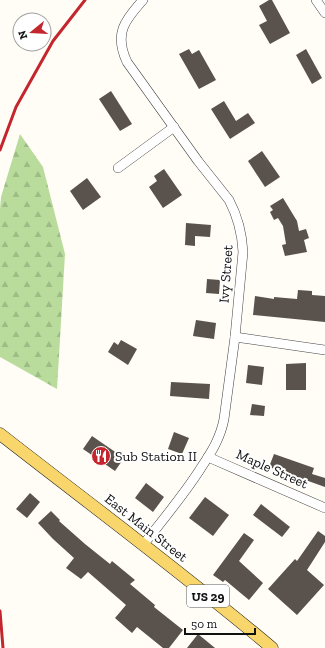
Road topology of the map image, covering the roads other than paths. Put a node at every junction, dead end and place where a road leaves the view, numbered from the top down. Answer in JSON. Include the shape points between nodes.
{"nodes":[{"id":1,"x":143,"y":0,"type":"edge"},
{"id":2,"x":316,"y":0,"type":"edge"},
{"id":3,"x":325,"y":13,"type":"edge"},
{"id":4,"x":174,"y":127,"type":"junction"},
{"id":5,"x":118,"y":168,"type":"dead end"},
{"id":6,"x":235,"y":337,"type":"junction"},
{"id":7,"x":325,"y":350,"type":"edge"},
{"id":8,"x":3,"y":437,"type":"edge"},
{"id":9,"x":208,"y":457,"type":"junction"},
{"id":10,"x":325,"y":508,"type":"edge"},
{"id":11,"x":143,"y":545,"type":"junction"},
{"id":12,"x":272,"y":648,"type":"edge"}],
"edges":[{"from":1,"to":4,"type":"street","name":"Ivy Street","via":[[126,20],[123,28],[123,54]]},
{"from":2,"to":3,"type":"street"},
{"from":4,"to":5,"type":"street"},
{"from":4,"to":6,"type":"street","name":"Ivy Street","via":[[228,200],[240,225],[243,252]]},
{"from":6,"to":7,"type":"street"},
{"from":6,"to":9,"type":"street","name":"Ivy Street","via":[[224,420],[219,439]]},
{"from":8,"to":11,"type":"main road","name":"East Main Street","number":"US 29"},
{"from":9,"to":10,"type":"street","name":"Maple Street"},
{"from":9,"to":11,"type":"street","name":"Ivy Street","via":[[183,496]]},
{"from":11,"to":12,"type":"main road","name":"East Main Street","number":"US 29"}]}
